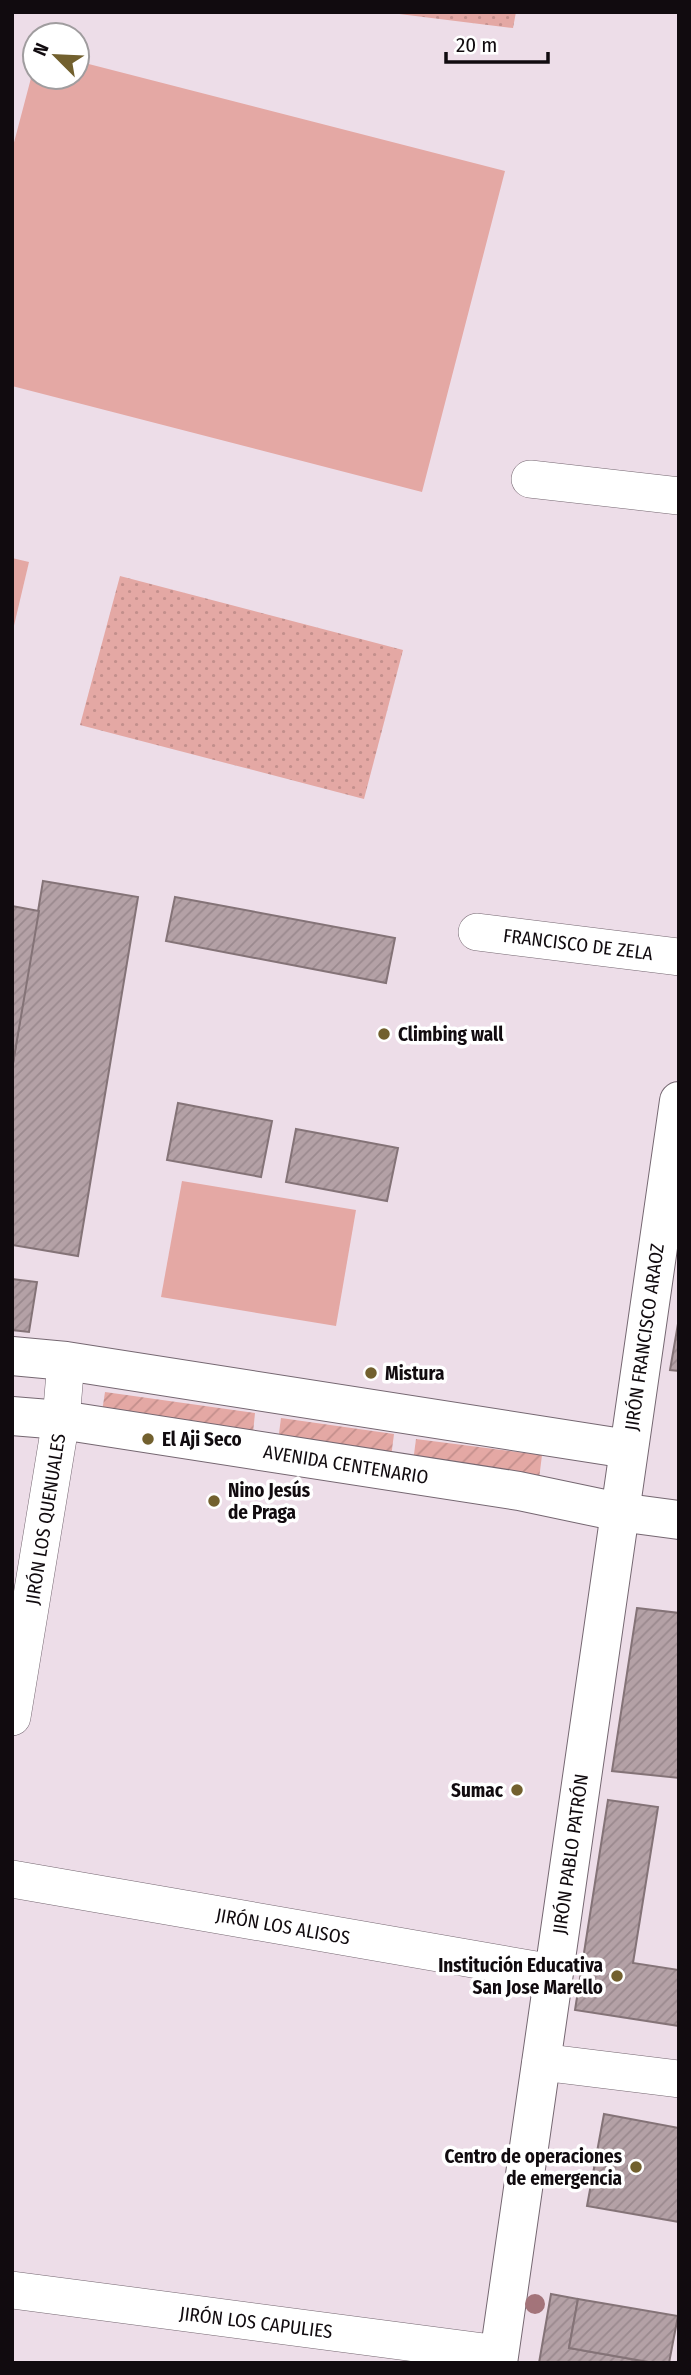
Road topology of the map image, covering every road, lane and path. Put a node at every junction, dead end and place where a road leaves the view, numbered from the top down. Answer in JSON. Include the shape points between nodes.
{"nodes":[{"id":1,"x":530,"y":479,"type":"dead end"},
{"id":2,"x":679,"y":496,"type":"edge"},
{"id":3,"x":477,"y":932,"type":"dead end"},
{"id":4,"x":679,"y":957,"type":"edge"},
{"id":5,"x":679,"y":1101,"type":"edge"},
{"id":6,"x":12,"y":1356,"type":"edge"},
{"id":7,"x":66,"y":1362,"type":"junction"},
{"id":8,"x":12,"y":1416,"type":"edge"},
{"id":9,"x":61,"y":1420,"type":"junction"},
{"id":10,"x":628,"y":1449,"type":"junction"},
{"id":11,"x":619,"y":1512,"type":"junction"},
{"id":12,"x":679,"y":1520,"type":"edge"},
{"id":13,"x":12,"y":1717,"type":"edge"},
{"id":14,"x":12,"y":1879,"type":"edge"},
{"id":15,"x":553,"y":1973,"type":"junction"},
{"id":16,"x":541,"y":2062,"type":"junction"},
{"id":17,"x":679,"y":2079,"type":"edge"},
{"id":18,"x":12,"y":2290,"type":"edge"},
{"id":19,"x":499,"y":2358,"type":"edge"}],
"edges":[{"from":1,"to":2,"type":"street"},
{"from":3,"to":4,"type":"street","name":"FRANCISCO DE ZELA"},
{"from":5,"to":10,"type":"main road","name":"JIRÓN FRANCISCO ARAOZ"},
{"from":6,"to":7,"type":"main road"},
{"from":7,"to":9,"type":"street","name":"JIRÓN LOS QUENUALES"},
{"from":7,"to":10,"type":"main road"},
{"from":8,"to":9,"type":"main road","name":"AVENIDA CENTENARIO"},
{"from":9,"to":11,"type":"main road","name":"AVENIDA CENTENARIO","via":[[519,1491]]},
{"from":9,"to":13,"type":"street","name":"JIRÓN LOS QUENUALES"},
{"from":10,"to":11,"type":"main road","name":"JIRÓN FRANCISCO ARAOZ"},
{"from":11,"to":12,"type":"main road","name":"AVENIDA CENTENARIO"},
{"from":11,"to":15,"type":"main road","name":"JIRÓN PABLO PATRÓN"},
{"from":14,"to":15,"type":"street","name":"JIRÓN LOS ALISOS"},
{"from":15,"to":16,"type":"main road","name":"JIRÓN PABLO PATRÓN"},
{"from":16,"to":17,"type":"street"},
{"from":16,"to":19,"type":"main road","name":"JIRÓN PABLO PATRÓN"},
{"from":18,"to":19,"type":"street","name":"JIRÓN LOS CAPULIES"}]}
